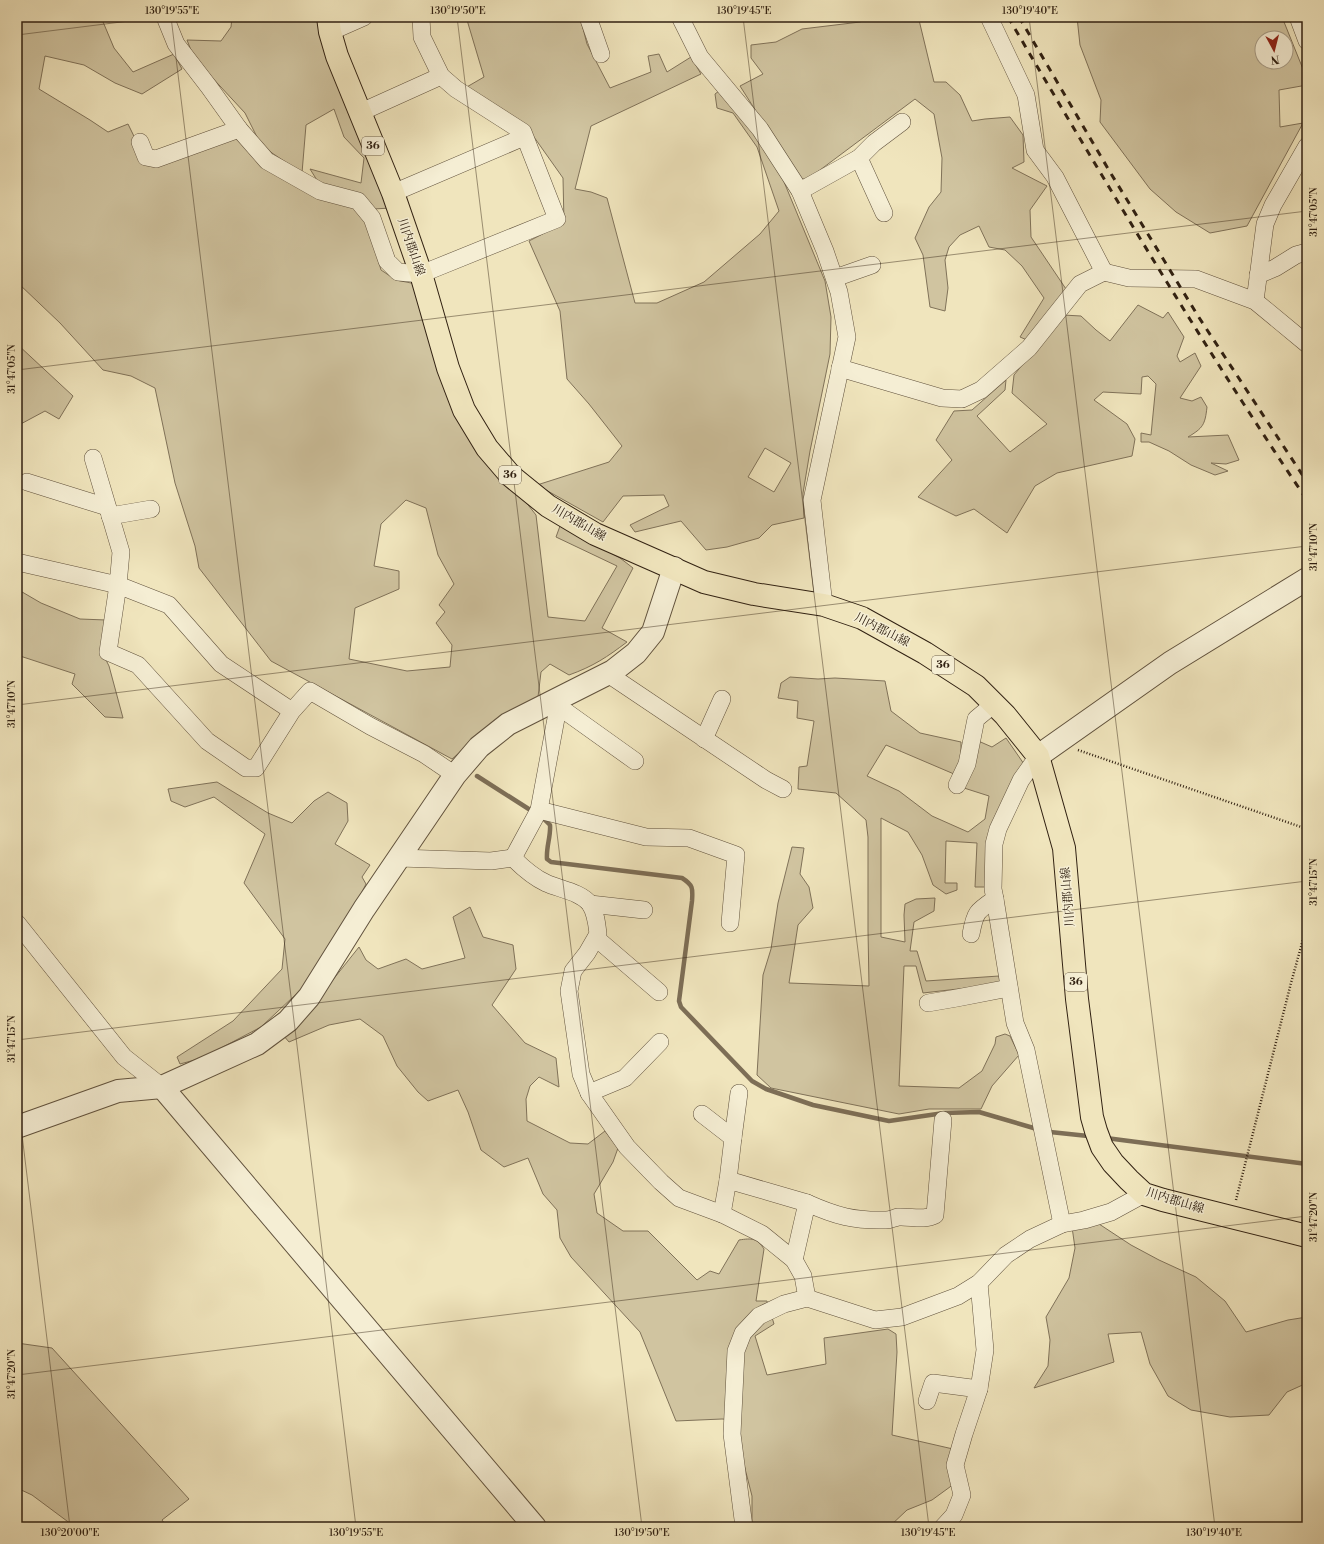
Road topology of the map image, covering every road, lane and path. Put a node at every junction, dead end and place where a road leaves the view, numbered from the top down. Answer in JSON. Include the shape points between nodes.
{"nodes":[{"id":1,"x":165,"y":17,"type":"edge"},
{"id":2,"x":364,"y":17,"type":"edge"},
{"id":3,"x":421,"y":17,"type":"edge"},
{"id":4,"x":589,"y":17,"type":"edge"},
{"id":5,"x":680,"y":17,"type":"edge"},
{"id":6,"x":989,"y":17,"type":"edge"},
{"id":7,"x":1302,"y":22,"type":"edge"},
{"id":8,"x":329,"y":25,"type":"edge"},
{"id":9,"x":1307,"y":41,"type":"edge"},
{"id":10,"x":601,"y":54,"type":"dead end"},
{"id":11,"x":441,"y":76,"type":"junction"},
{"id":12,"x":359,"y":114,"type":"junction"},
{"id":13,"x":902,"y":122,"type":"dead end"},
{"id":14,"x":238,"y":129,"type":"junction"},
{"id":15,"x":524,"y":137,"type":"junction"},
{"id":16,"x":140,"y":142,"type":"dead end"},
{"id":17,"x":1307,"y":146,"type":"edge"},
{"id":18,"x":859,"y":158,"type":"junction"},
{"id":19,"x":800,"y":191,"type":"junction"},
{"id":20,"x":393,"y":193,"type":"junction"},
{"id":21,"x":884,"y":213,"type":"dead end"},
{"id":22,"x":1307,"y":252,"type":"edge"},
{"id":23,"x":872,"y":265,"type":"dead end"},
{"id":24,"x":1104,"y":272,"type":"junction"},
{"id":25,"x":421,"y":274,"type":"junction"},
{"id":26,"x":1258,"y":275,"type":"junction"},
{"id":27,"x":835,"y":278,"type":"junction"},
{"id":28,"x":1255,"y":301,"type":"junction"},
{"id":29,"x":1307,"y":344,"type":"edge"},
{"id":30,"x":840,"y":368,"type":"junction"},
{"id":31,"x":93,"y":458,"type":"dead end"},
{"id":32,"x":27,"y":482,"type":"dead end"},
{"id":33,"x":151,"y":509,"type":"dead end"},
{"id":34,"x":108,"y":511,"type":"junction"},
{"id":35,"x":17,"y":562,"type":"edge"},
{"id":36,"x":674,"y":568,"type":"junction"},
{"id":37,"x":1307,"y":579,"type":"edge"},
{"id":38,"x":118,"y":585,"type":"junction"},
{"id":39,"x":824,"y":605,"type":"junction"},
{"id":40,"x":608,"y":674,"type":"junction"},
{"id":41,"x":722,"y":699,"type":"dead end"},
{"id":42,"x":559,"y":701,"type":"junction"},
{"id":43,"x":994,"y":704,"type":"junction"},
{"id":44,"x":292,"y":711,"type":"junction"},
{"id":45,"x":704,"y":739,"type":"junction"},
{"id":46,"x":1056,"y":743,"type":"junction"},
{"id":47,"x":1038,"y":756,"type":"junction"},
{"id":48,"x":636,"y":761,"type":"dead end"},
{"id":49,"x":455,"y":775,"type":"junction"},
{"id":50,"x":957,"y":785,"type":"dead end"},
{"id":51,"x":783,"y":790,"type":"dead end"},
{"id":52,"x":538,"y":812,"type":"junction"},
{"id":53,"x":1307,"y":829,"type":"edge"},
{"id":54,"x":399,"y":858,"type":"junction"},
{"id":55,"x":513,"y":858,"type":"junction"},
{"id":56,"x":995,"y":899,"type":"junction"},
{"id":57,"x":590,"y":904,"type":"junction"},
{"id":58,"x":644,"y":910,"type":"dead end"},
{"id":59,"x":17,"y":923,"type":"edge"},
{"id":60,"x":730,"y":923,"type":"dead end"},
{"id":61,"x":1307,"y":925,"type":"edge"},
{"id":62,"x":971,"y":934,"type":"dead end"},
{"id":63,"x":596,"y":938,"type":"junction"},
{"id":64,"x":1009,"y":988,"type":"junction"},
{"id":65,"x":658,"y":992,"type":"dead end"},
{"id":66,"x":928,"y":1003,"type":"dead end"},
{"id":67,"x":660,"y":1042,"type":"dead end"},
{"id":68,"x":162,"y":1086,"type":"junction"},
{"id":69,"x":589,"y":1093,"type":"junction"},
{"id":70,"x":739,"y":1093,"type":"dead end"},
{"id":71,"x":702,"y":1114,"type":"dead end"},
{"id":72,"x":944,"y":1120,"type":"dead end"},
{"id":73,"x":17,"y":1127,"type":"edge"},
{"id":74,"x":733,"y":1138,"type":"junction"},
{"id":75,"x":728,"y":1180,"type":"junction"},
{"id":76,"x":1144,"y":1194,"type":"junction"},
{"id":77,"x":807,"y":1203,"type":"junction"},
{"id":78,"x":722,"y":1214,"type":"junction"},
{"id":79,"x":1232,"y":1218,"type":"junction"},
{"id":80,"x":1062,"y":1224,"type":"junction"},
{"id":81,"x":1307,"y":1236,"type":"edge"},
{"id":82,"x":794,"y":1260,"type":"junction"},
{"id":83,"x":979,"y":1283,"type":"junction"},
{"id":84,"x":807,"y":1298,"type":"junction"},
{"id":85,"x":979,"y":1389,"type":"junction"},
{"id":86,"x":928,"y":1401,"type":"dead end"},
{"id":87,"x":535,"y":1527,"type":"edge"},
{"id":88,"x":744,"y":1527,"type":"edge"},
{"id":89,"x":943,"y":1527,"type":"edge"}],
"edges":[{"from":1,"to":14,"type":"street","via":[[176,44]]},
{"from":2,"to":8,"type":"street"},
{"from":3,"to":11,"type":"street","via":[[422,37]]},
{"from":4,"to":10,"type":"street"},
{"from":5,"to":19,"type":"street","via":[[700,57],[760,129]]},
{"from":6,"to":24,"type":"street","via":[[1026,95],[1035,150],[1055,177]]},
{"from":7,"to":9,"type":"street"},
{"from":8,"to":12,"type":"main road","name":"川内郡山線","number":"36","via":[[337,56]]},
{"from":11,"to":12,"type":"street"},
{"from":11,"to":15,"type":"street","via":[[456,89],[523,132]]},
{"from":12,"to":20,"type":"main road","name":"川内郡山線","number":"36"},
{"from":13,"to":18,"type":"street"},
{"from":14,"to":16,"type":"street","via":[[156,160],[146,157]]},
{"from":14,"to":25,"type":"street","via":[[267,161],[320,191],[358,200],[372,218],[387,261],[398,272]]},
{"from":15,"to":20,"type":"street"},
{"from":15,"to":25,"type":"street","via":[[557,219]]},
{"from":17,"to":26,"type":"street","via":[[1265,224]]},
{"from":18,"to":19,"type":"street"},
{"from":18,"to":21,"type":"street"},
{"from":19,"to":27,"type":"street"},
{"from":20,"to":25,"type":"main road","name":"川内郡山線","number":"36"},
{"from":22,"to":26,"type":"street"},
{"from":23,"to":27,"type":"street"},
{"from":24,"to":28,"type":"street","via":[[1130,278],[1196,279]]},
{"from":24,"to":30,"type":"street","via":[[1080,284],[1029,348],[981,390],[962,399],[942,398]]},
{"from":25,"to":36,"type":"main road","name":"川内郡山線","number":"36","via":[[448,368],[464,410],[487,448],[511,476],[548,506],[595,534]]},
{"from":26,"to":28,"type":"street"},
{"from":27,"to":30,"type":"street","via":[[847,337]]},
{"from":28,"to":29,"type":"street"},
{"from":30,"to":39,"type":"street","via":[[812,500]]},
{"from":31,"to":34,"type":"street"},
{"from":32,"to":34,"type":"street"},
{"from":33,"to":34,"type":"street"},
{"from":34,"to":38,"type":"street","via":[[121,552]]},
{"from":35,"to":38,"type":"street"},
{"from":36,"to":39,"type":"main road","name":"川内郡山線","number":"36","via":[[704,582],[754,594]]},
{"from":36,"to":40,"type":"street","via":[[653,632],[636,653]]},
{"from":37,"to":46,"type":"street","via":[[1170,663]]},
{"from":38,"to":44,"type":"street","via":[[169,605],[221,664]]},
{"from":38,"to":44,"type":"street","via":[[108,652],[138,665],[207,741],[246,768],[256,768]]},
{"from":39,"to":43,"type":"main road","name":"川内郡山線","number":"36","via":[[862,618],[925,653],[976,686]]},
{"from":40,"to":42,"type":"street"},
{"from":40,"to":45,"type":"street"},
{"from":41,"to":45,"type":"street"},
{"from":42,"to":48,"type":"street"},
{"from":42,"to":49,"type":"street","via":[[508,724],[479,747]]},
{"from":42,"to":52,"type":"street"},
{"from":43,"to":47,"type":"main road","name":"川内郡山線","number":"36"},
{"from":43,"to":50,"type":"street","via":[[976,718],[967,764]]},
{"from":44,"to":49,"type":"street","via":[[310,690],[370,726],[424,754]]},
{"from":45,"to":51,"type":"street"},
{"from":46,"to":47,"type":"street"},
{"from":46,"to":53,"type":"path"},
{"from":47,"to":56,"type":"street","via":[[1021,780],[998,829],[994,844]]},
{"from":47,"to":76,"type":"main road","name":"川内郡山線","number":"36","via":[[1064,848],[1077,999],[1092,1117],[1102,1147],[1113,1163]]},
{"from":49,"to":54,"type":"street"},
{"from":52,"to":55,"type":"street"},
{"from":52,"to":60,"type":"street","via":[[646,837],[689,838],[736,855]]},
{"from":54,"to":55,"type":"street","via":[[491,861]]},
{"from":54,"to":68,"type":"street","via":[[309,997],[288,1021],[257,1044]]},
{"from":55,"to":57,"type":"street","via":[[528,872],[545,882],[577,894]]},
{"from":56,"to":62,"type":"street","via":[[979,909],[974,918]]},
{"from":56,"to":64,"type":"street"},
{"from":57,"to":58,"type":"street"},
{"from":57,"to":63,"type":"street","via":[[596,918]]},
{"from":59,"to":68,"type":"street","via":[[124,1057]]},
{"from":61,"to":79,"type":"path"},
{"from":63,"to":65,"type":"street"},
{"from":63,"to":69,"type":"street","via":[[573,971],[569,991],[581,1074]]},
{"from":64,"to":66,"type":"street"},
{"from":64,"to":80,"type":"street","via":[[1015,1023],[1026,1050]]},
{"from":67,"to":69,"type":"street","via":[[625,1078]]},
{"from":68,"to":73,"type":"street","via":[[118,1091]]},
{"from":68,"to":87,"type":"street"},
{"from":69,"to":78,"type":"street","via":[[627,1147],[661,1182],[679,1198]]},
{"from":70,"to":74,"type":"street"},
{"from":71,"to":74,"type":"street"},
{"from":72,"to":77,"type":"street","via":[[935,1215],[930,1218],[852,1219],[834,1215]]},
{"from":74,"to":75,"type":"street"},
{"from":75,"to":77,"type":"street"},
{"from":75,"to":78,"type":"street"},
{"from":76,"to":79,"type":"main road","name":"川内郡山線","number":"36"},
{"from":76,"to":80,"type":"street","via":[[1111,1212]]},
{"from":77,"to":82,"type":"street"},
{"from":78,"to":82,"type":"street","via":[[762,1234]]},
{"from":79,"to":81,"type":"main road","name":"川内郡山線","number":"36"},
{"from":80,"to":83,"type":"street","via":[[1030,1239],[1006,1255]]},
{"from":82,"to":84,"type":"street","via":[[803,1276]]},
{"from":83,"to":84,"type":"street","via":[[958,1296],[902,1317],[875,1320]]},
{"from":83,"to":85,"type":"street","via":[[985,1350]]},
{"from":84,"to":88,"type":"street","via":[[784,1304],[759,1316],[743,1333],[736,1351],[732,1434]]},
{"from":85,"to":86,"type":"street","via":[[933,1383]]},
{"from":85,"to":89,"type":"street","via":[[955,1464],[962,1495],[954,1515]]}]}
